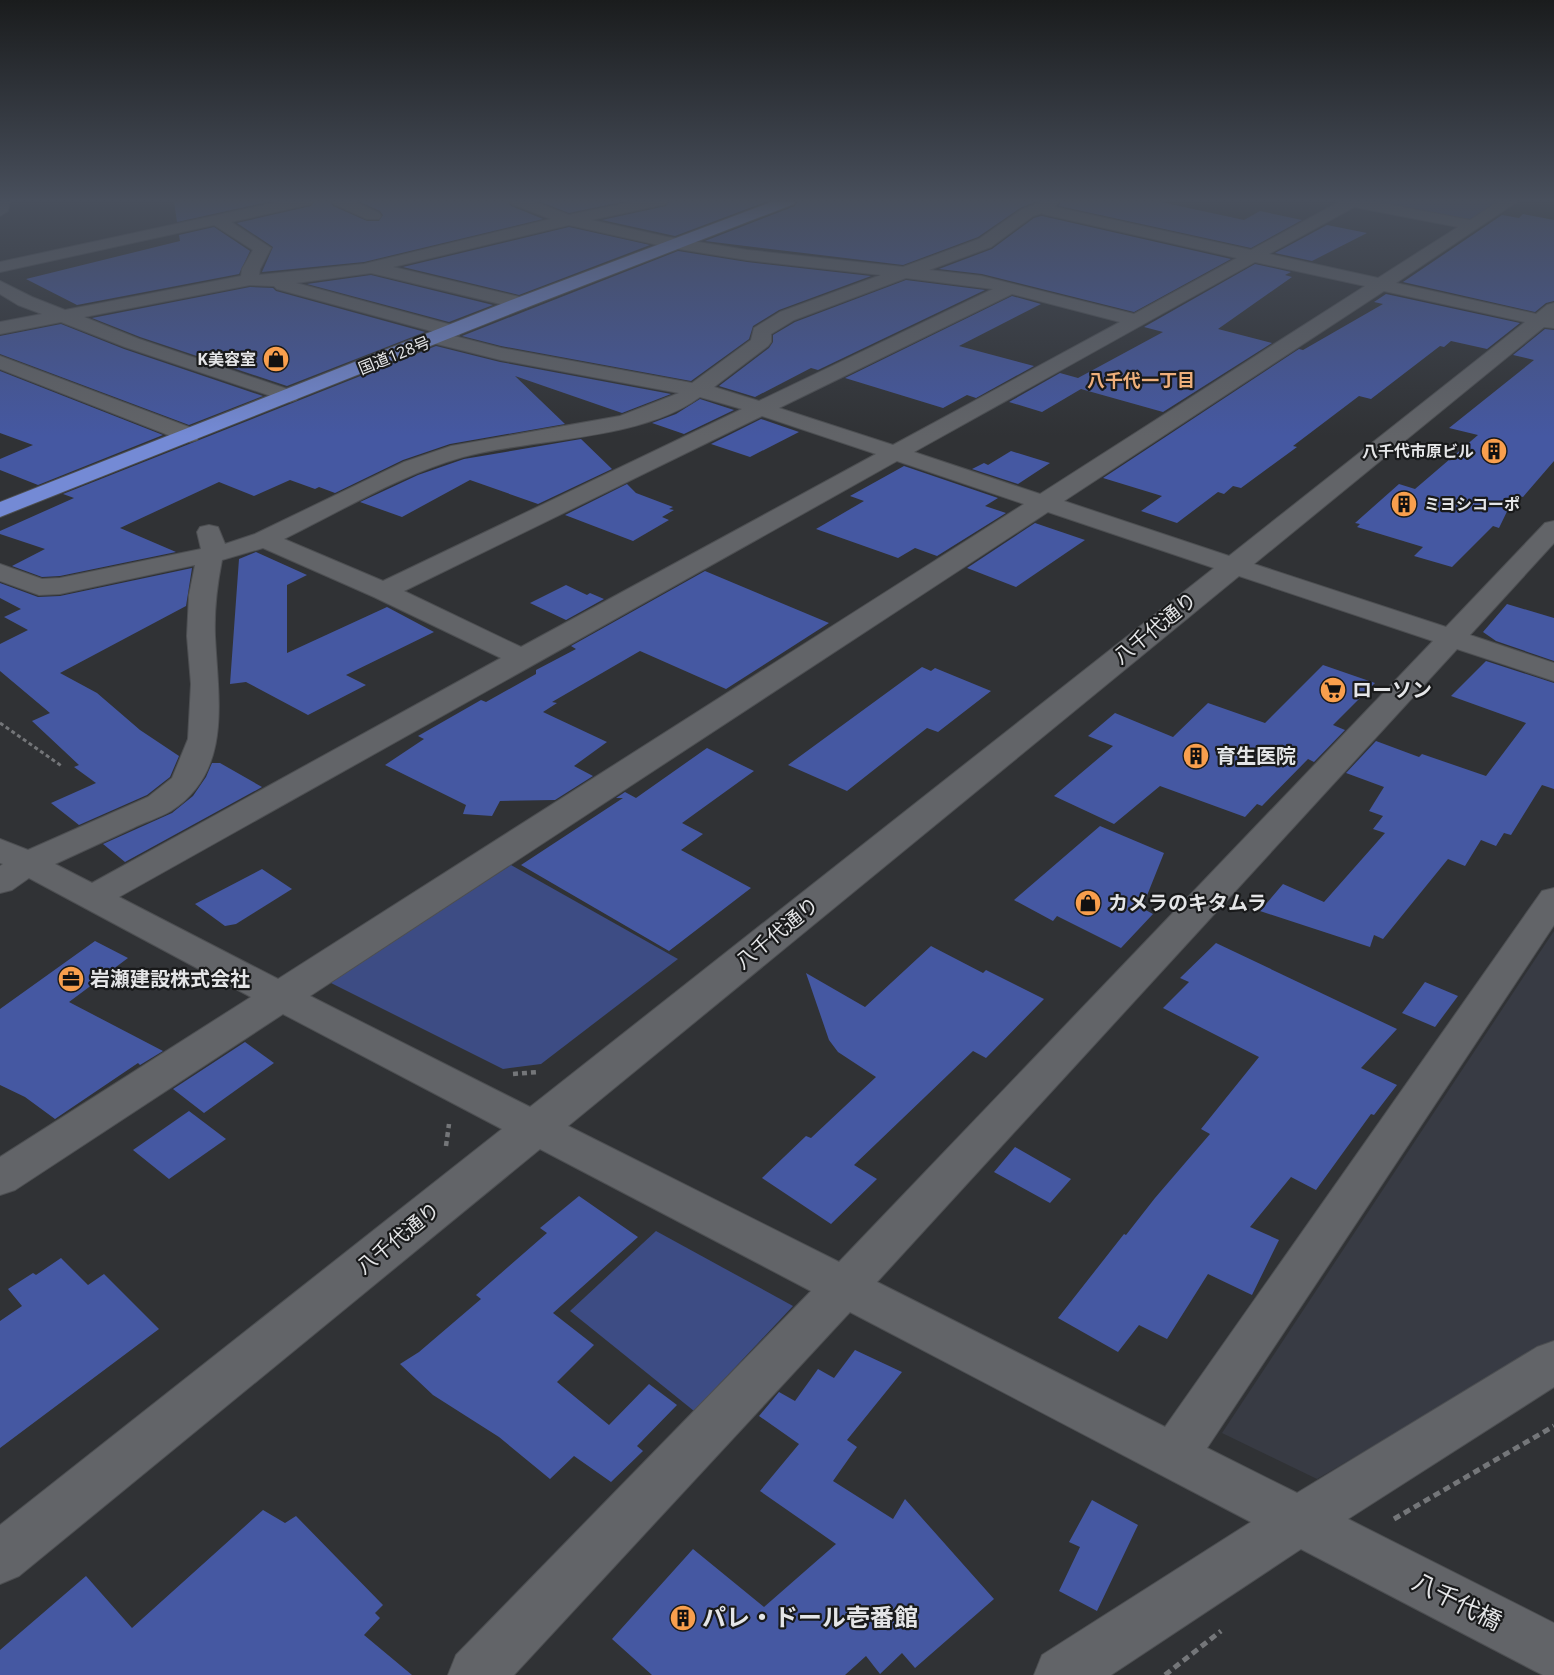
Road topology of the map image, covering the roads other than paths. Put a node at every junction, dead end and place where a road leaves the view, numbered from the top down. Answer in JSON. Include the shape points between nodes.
{"nodes":[{"id":1,"x":266,"y":279,"type":"edge"},
{"id":2,"x":423,"y":279,"type":"edge"},
{"id":3,"x":583,"y":279,"type":"edge"},
{"id":4,"x":888,"y":279,"type":"edge"},
{"id":5,"x":966,"y":279,"type":"edge"},
{"id":6,"x":1211,"y":279,"type":"edge"},
{"id":7,"x":1355,"y":279,"type":"edge"},
{"id":8,"x":1390,"y":279,"type":"edge"},
{"id":9,"x":259,"y":280,"type":"junction"},
{"id":10,"x":1381,"y":285,"type":"junction"},
{"id":11,"x":0,"y":286,"type":"edge"},
{"id":12,"x":1010,"y":288,"type":"junction"},
{"id":13,"x":521,"y":303,"type":"junction"},
{"id":14,"x":64,"y":317,"type":"junction"},
{"id":15,"x":1549,"y":317,"type":"edge"},
{"id":16,"x":1136,"y":320,"type":"junction"},
{"id":17,"x":0,"y":328,"type":"edge"},
{"id":18,"x":444,"y":335,"type":"junction"},
{"id":19,"x":0,"y":362,"type":"edge"},
{"id":20,"x":697,"y":390,"type":"junction"},
{"id":21,"x":289,"y":396,"type":"junction"},
{"id":22,"x":762,"y":409,"type":"junction"},
{"id":23,"x":189,"y":435,"type":"junction"},
{"id":24,"x":895,"y":453,"type":"junction"},
{"id":25,"x":1044,"y":503,"type":"junction"},
{"id":26,"x":0,"y":510,"type":"edge"},
{"id":27,"x":1554,"y":528,"type":"edge"},
{"id":28,"x":264,"y":539,"type":"junction"},
{"id":29,"x":210,"y":544,"type":"junction"},
{"id":30,"x":1233,"y":565,"type":"junction"},
{"id":31,"x":0,"y":572,"type":"edge"},
{"id":32,"x":383,"y":591,"type":"junction"},
{"id":33,"x":1450,"y":637,"type":"junction"},
{"id":34,"x":522,"y":658,"type":"junction"},
{"id":35,"x":1554,"y":672,"type":"edge"},
{"id":36,"x":9,"y":865,"type":"edge"},
{"id":37,"x":93,"y":897,"type":"junction"},
{"id":38,"x":1553,"y":902,"type":"edge"},
{"id":39,"x":281,"y":997,"type":"junction"},
{"id":40,"x":536,"y":1128,"type":"junction"},
{"id":41,"x":0,"y":1178,"type":"edge"},
{"id":42,"x":845,"y":1286,"type":"junction"},
{"id":43,"x":1554,"y":1362,"type":"edge"},
{"id":44,"x":1174,"y":1455,"type":"junction"},
{"id":45,"x":1332,"y":1538,"type":"junction"},
{"id":46,"x":0,"y":1558,"type":"edge"},
{"id":47,"x":1554,"y":1652,"type":"edge"},
{"id":48,"x":476,"y":1675,"type":"edge"},
{"id":49,"x":1062,"y":1675,"type":"edge"}],
"edges":[{"from":1,"to":9,"type":"street"},
{"from":2,"to":13,"type":"street"},
{"from":3,"to":13,"type":"highway","name":"国道128号"},
{"from":4,"to":20,"type":"street","via":[[787,316],[762,332],[761,342]]},
{"from":5,"to":12,"type":"street"},
{"from":6,"to":16,"type":"street"},
{"from":7,"to":10,"type":"street"},
{"from":8,"to":10,"type":"street"},
{"from":9,"to":14,"type":"street"},
{"from":9,"to":18,"type":"street"},
{"from":10,"to":15,"type":"street"},
{"from":10,"to":25,"type":"street"},
{"from":11,"to":14,"type":"street","via":[[25,302]]},
{"from":12,"to":16,"type":"street"},
{"from":12,"to":22,"type":"street"},
{"from":13,"to":18,"type":"highway","name":"国道128号"},
{"from":14,"to":17,"type":"street"},
{"from":14,"to":21,"type":"street"},
{"from":15,"to":30,"type":"street","name":"八千代通り"},
{"from":16,"to":24,"type":"street"},
{"from":18,"to":20,"type":"street","via":[[501,354]]},
{"from":18,"to":21,"type":"highway","name":"国道128号"},
{"from":19,"to":23,"type":"street"},
{"from":20,"to":22,"type":"street"},
{"from":20,"to":28,"type":"street","via":[[681,401],[626,422],[459,451],[421,464]]},
{"from":21,"to":23,"type":"highway","name":"国道128号"},
{"from":22,"to":24,"type":"street"},
{"from":22,"to":32,"type":"street"},
{"from":23,"to":26,"type":"highway","name":"国道128号"},
{"from":24,"to":25,"type":"street"},
{"from":24,"to":34,"type":"street"},
{"from":25,"to":30,"type":"street"},
{"from":25,"to":39,"type":"street"},
{"from":27,"to":33,"type":"street"},
{"from":28,"to":29,"type":"street"},
{"from":28,"to":32,"type":"street"},
{"from":29,"to":31,"type":"street","via":[[60,586],[39,587]]},
{"from":29,"to":36,"type":"street","via":[[202,595],[203,739],[186,782],[159,804]]},
{"from":30,"to":33,"type":"street"},
{"from":30,"to":40,"type":"street","name":"八千代通り"},
{"from":32,"to":34,"type":"street"},
{"from":33,"to":35,"type":"street"},
{"from":33,"to":42,"type":"street"},
{"from":34,"to":37,"type":"street"},
{"from":36,"to":37,"type":"street","name":"八千代橋"},
{"from":37,"to":39,"type":"street","name":"八千代橋"},
{"from":38,"to":44,"type":"street"},
{"from":39,"to":40,"type":"street","name":"八千代橋"},
{"from":39,"to":41,"type":"street"},
{"from":40,"to":42,"type":"street","name":"八千代橋"},
{"from":40,"to":46,"type":"street","name":"八千代通り"},
{"from":42,"to":44,"type":"street","name":"八千代橋"},
{"from":42,"to":48,"type":"street"},
{"from":43,"to":45,"type":"street"},
{"from":44,"to":45,"type":"street","name":"八千代橋"},
{"from":45,"to":47,"type":"street","name":"八千代橋"},
{"from":45,"to":49,"type":"street"}]}
